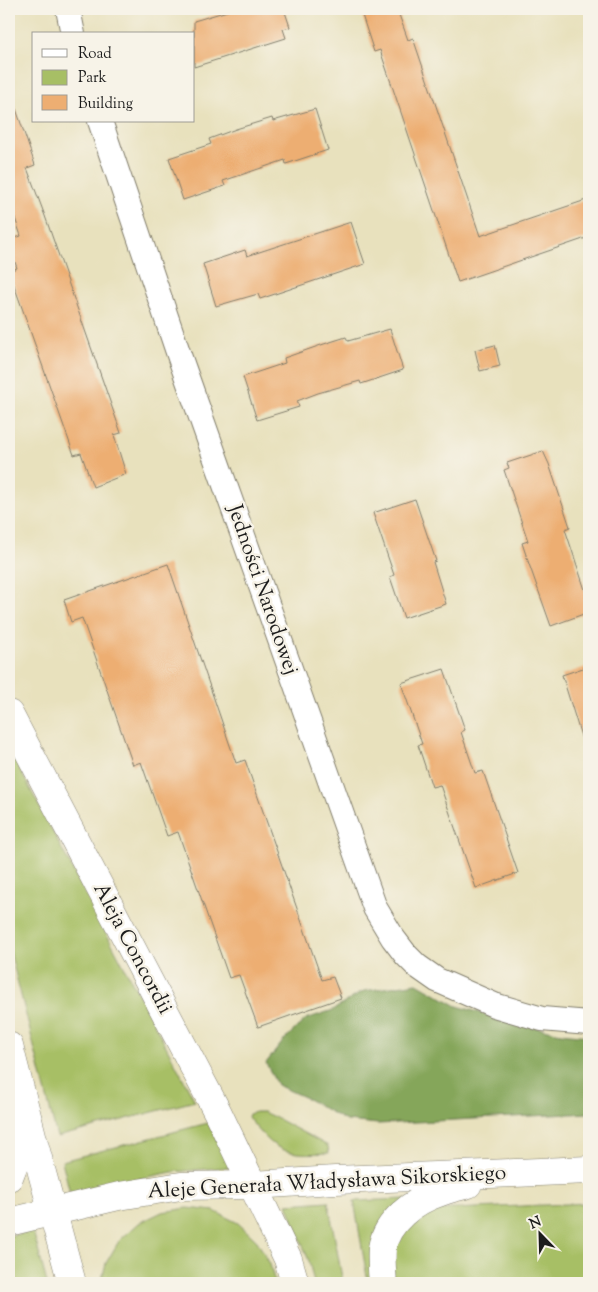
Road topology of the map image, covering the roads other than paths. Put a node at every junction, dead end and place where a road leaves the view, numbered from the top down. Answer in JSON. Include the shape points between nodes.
{"nodes":[{"id":1,"x":68,"y":9,"type":"edge"},
{"id":2,"x":73,"y":32,"type":"edge"},
{"id":3,"x":100,"y":122,"type":"edge"},
{"id":4,"x":9,"y":714,"type":"edge"},
{"id":5,"x":589,"y":1024,"type":"edge"},
{"id":6,"x":9,"y":1046,"type":"edge"},
{"id":7,"x":19,"y":1088,"type":"junction"},
{"id":8,"x":589,"y":1170,"type":"edge"},
{"id":9,"x":506,"y":1174,"type":"junction"},
{"id":10,"x":9,"y":1177,"type":"edge"},
{"id":11,"x":253,"y":1185,"type":"junction"},
{"id":12,"x":52,"y":1212,"type":"junction"},
{"id":13,"x":9,"y":1222,"type":"edge"},
{"id":14,"x":72,"y":1283,"type":"edge"},
{"id":15,"x":295,"y":1283,"type":"edge"},
{"id":16,"x":383,"y":1283,"type":"edge"}],
"edges":[{"from":1,"to":2,"type":"street"},
{"from":3,"to":5,"type":"street","name":"Jedności Narodowej","via":[[180,358],[375,908],[406,955],[437,980],[494,1005],[542,1019]]},
{"from":4,"to":11,"type":"street","name":"Aleja Concordii"},
{"from":6,"to":7,"type":"street"},
{"from":7,"to":10,"type":"street","via":[[14,1164]]},
{"from":7,"to":12,"type":"street"},
{"from":8,"to":9,"type":"street","name":"Aleje Generała Władysława Sikorskiego"},
{"from":9,"to":11,"type":"street","name":"Aleje Generała Władysława Sikorskiego"},
{"from":9,"to":16,"type":"street","via":[[437,1193],[398,1218],[383,1246]]},
{"from":11,"to":12,"type":"street","name":"Aleje Generała Władysława Sikorskiego","via":[[181,1186]]},
{"from":11,"to":15,"type":"street","name":"Aleja Concordii","via":[[288,1259]]},
{"from":12,"to":13,"type":"street","name":"Aleje Generała Władysława Sikorskiego"},
{"from":12,"to":14,"type":"street"}]}
